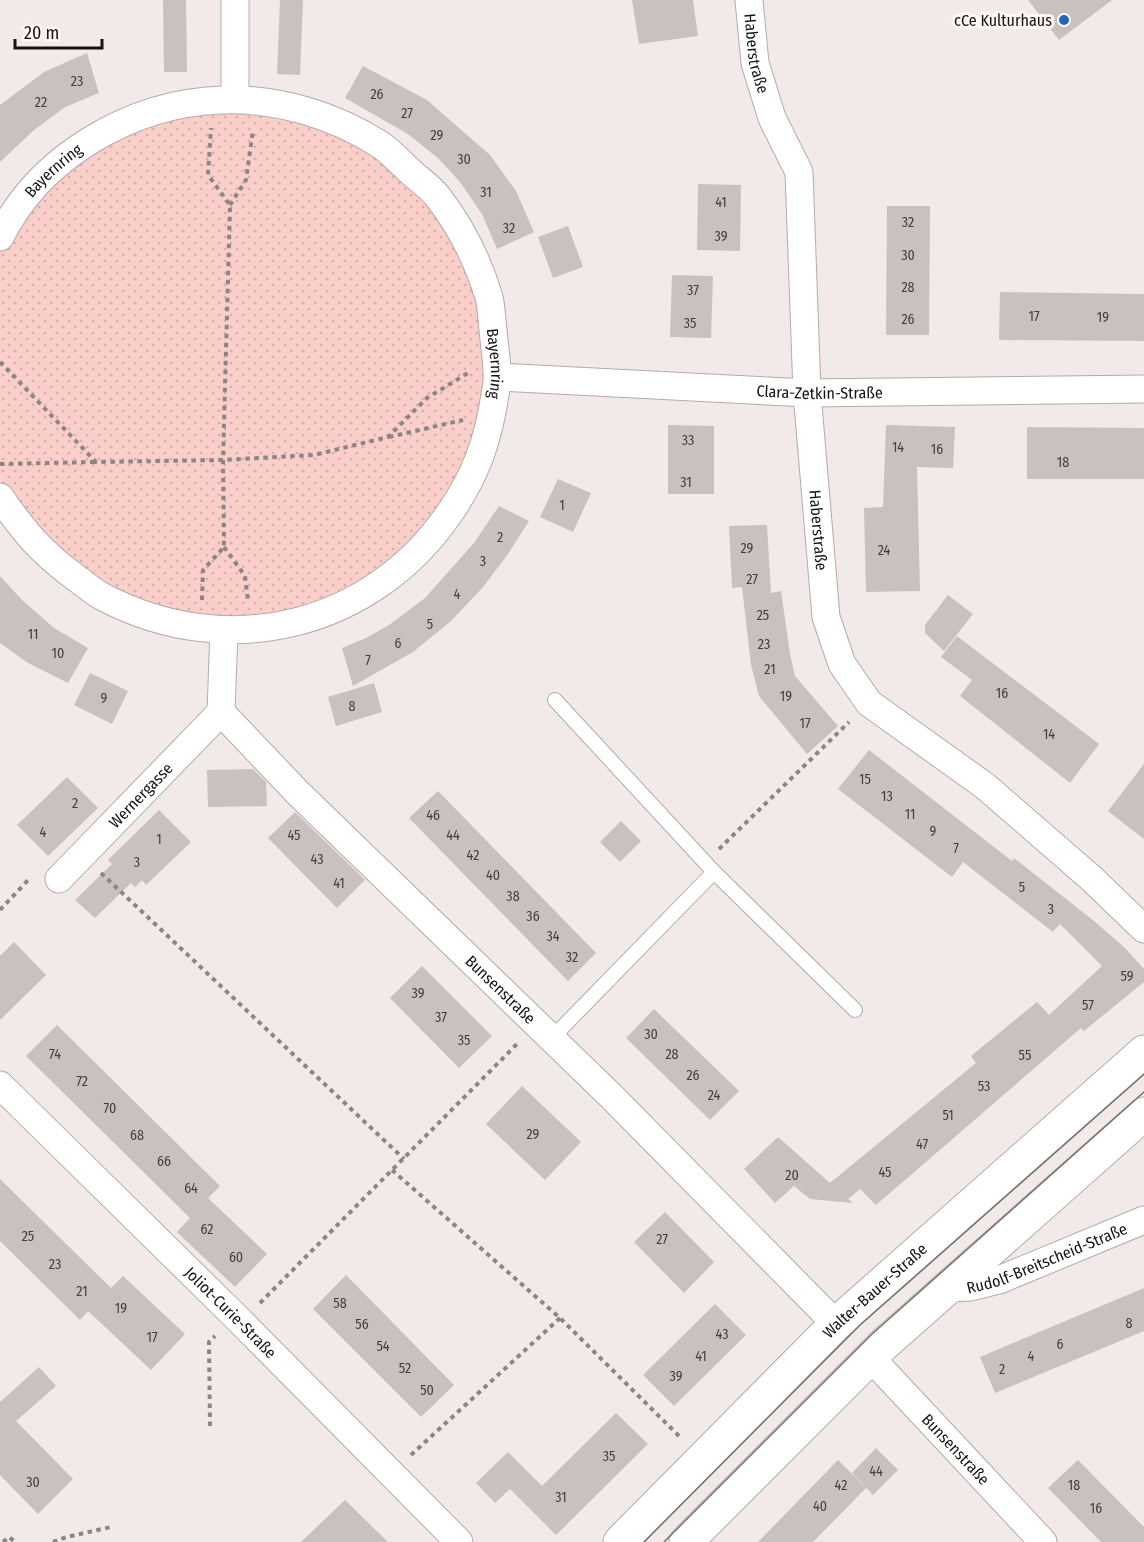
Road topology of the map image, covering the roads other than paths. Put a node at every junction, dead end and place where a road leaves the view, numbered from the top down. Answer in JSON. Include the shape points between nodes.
{"nodes":[{"id":1,"x":235,"y":0,"type":"edge"},
{"id":2,"x":749,"y":0,"type":"edge"},
{"id":3,"x":235,"y":100,"type":"junction"},
{"id":4,"x":0,"y":237,"type":"edge"},
{"id":5,"x":498,"y":377,"type":"junction"},
{"id":6,"x":1144,"y":389,"type":"edge"},
{"id":7,"x":807,"y":393,"type":"junction"},
{"id":8,"x":0,"y":497,"type":"edge"},
{"id":9,"x":225,"y":630,"type":"junction"},
{"id":10,"x":555,"y":700,"type":"dead end"},
{"id":11,"x":221,"y":712,"type":"junction"},
{"id":12,"x":710,"y":867,"type":"junction"},
{"id":13,"x":59,"y":879,"type":"road end"},
{"id":14,"x":1144,"y":929,"type":"edge"},
{"id":15,"x":855,"y":1010,"type":"dead end"},
{"id":16,"x":544,"y":1032,"type":"junction"},
{"id":17,"x":1144,"y":1052,"type":"edge"},
{"id":18,"x":0,"y":1085,"type":"edge"},
{"id":19,"x":1144,"y":1114,"type":"edge"},
{"id":20,"x":1144,"y":1220,"type":"edge"},
{"id":21,"x":946,"y":1288,"type":"junction"},
{"id":22,"x":836,"y":1324,"type":"junction"},
{"id":23,"x":870,"y":1357,"type":"junction"},
{"id":24,"x":459,"y":1542,"type":"edge"},
{"id":25,"x":620,"y":1542,"type":"edge"},
{"id":26,"x":686,"y":1542,"type":"edge"},
{"id":27,"x":1042,"y":1542,"type":"edge"}],
"edges":[{"from":1,"to":3,"type":"street"},
{"from":2,"to":7,"type":"street","name":"Haberstraße","via":[[755,63],[772,118],[799,172]]},
{"from":3,"to":4,"type":"street","name":"Bayernring","via":[[178,105],[135,117],[86,142],[43,177],[10,217]]},
{"from":3,"to":5,"type":"street","name":"Bayernring","via":[[280,104],[332,119],[383,147],[436,195],[472,250],[490,300]]},
{"from":5,"to":7,"type":"street","name":"Clara-Zetkin-Straße"},
{"from":5,"to":9,"type":"street","name":"Bayernring","via":[[487,440],[468,487],[434,537],[399,570],[363,596],[298,622]]},
{"from":6,"to":7,"type":"street","name":"Clara-Zetkin-Straße"},
{"from":7,"to":14,"type":"street","name":"Haberstraße","via":[[826,617],[842,664],[869,703],[985,786]]},
{"from":8,"to":9,"type":"street","name":"Bayernring","via":[[45,555],[103,597],[164,622]]},
{"from":9,"to":11,"type":"street"},
{"from":10,"to":12,"type":"lane"},
{"from":11,"to":13,"type":"street","name":"Wernergasse"},
{"from":11,"to":16,"type":"street","name":"Bunsenstraße","via":[[297,792]]},
{"from":12,"to":15,"type":"lane"},
{"from":12,"to":16,"type":"lane"},
{"from":16,"to":22,"type":"street","name":"Bunsenstraße"},
{"from":17,"to":22,"type":"street","name":"Walter-Bauer-Straße"},
{"from":18,"to":24,"type":"street","name":"Joliot-Curie-Straße"},
{"from":19,"to":21,"type":"street"},
{"from":20,"to":21,"type":"street","name":"Rudolf-Breitscheid-Straße","via":[[999,1280]]},
{"from":21,"to":23,"type":"street"},
{"from":22,"to":25,"type":"street","name":"Walter-Bauer-Straße"},
{"from":23,"to":26,"type":"street"},
{"from":23,"to":27,"type":"street","name":"Bunsenstraße"}]}
